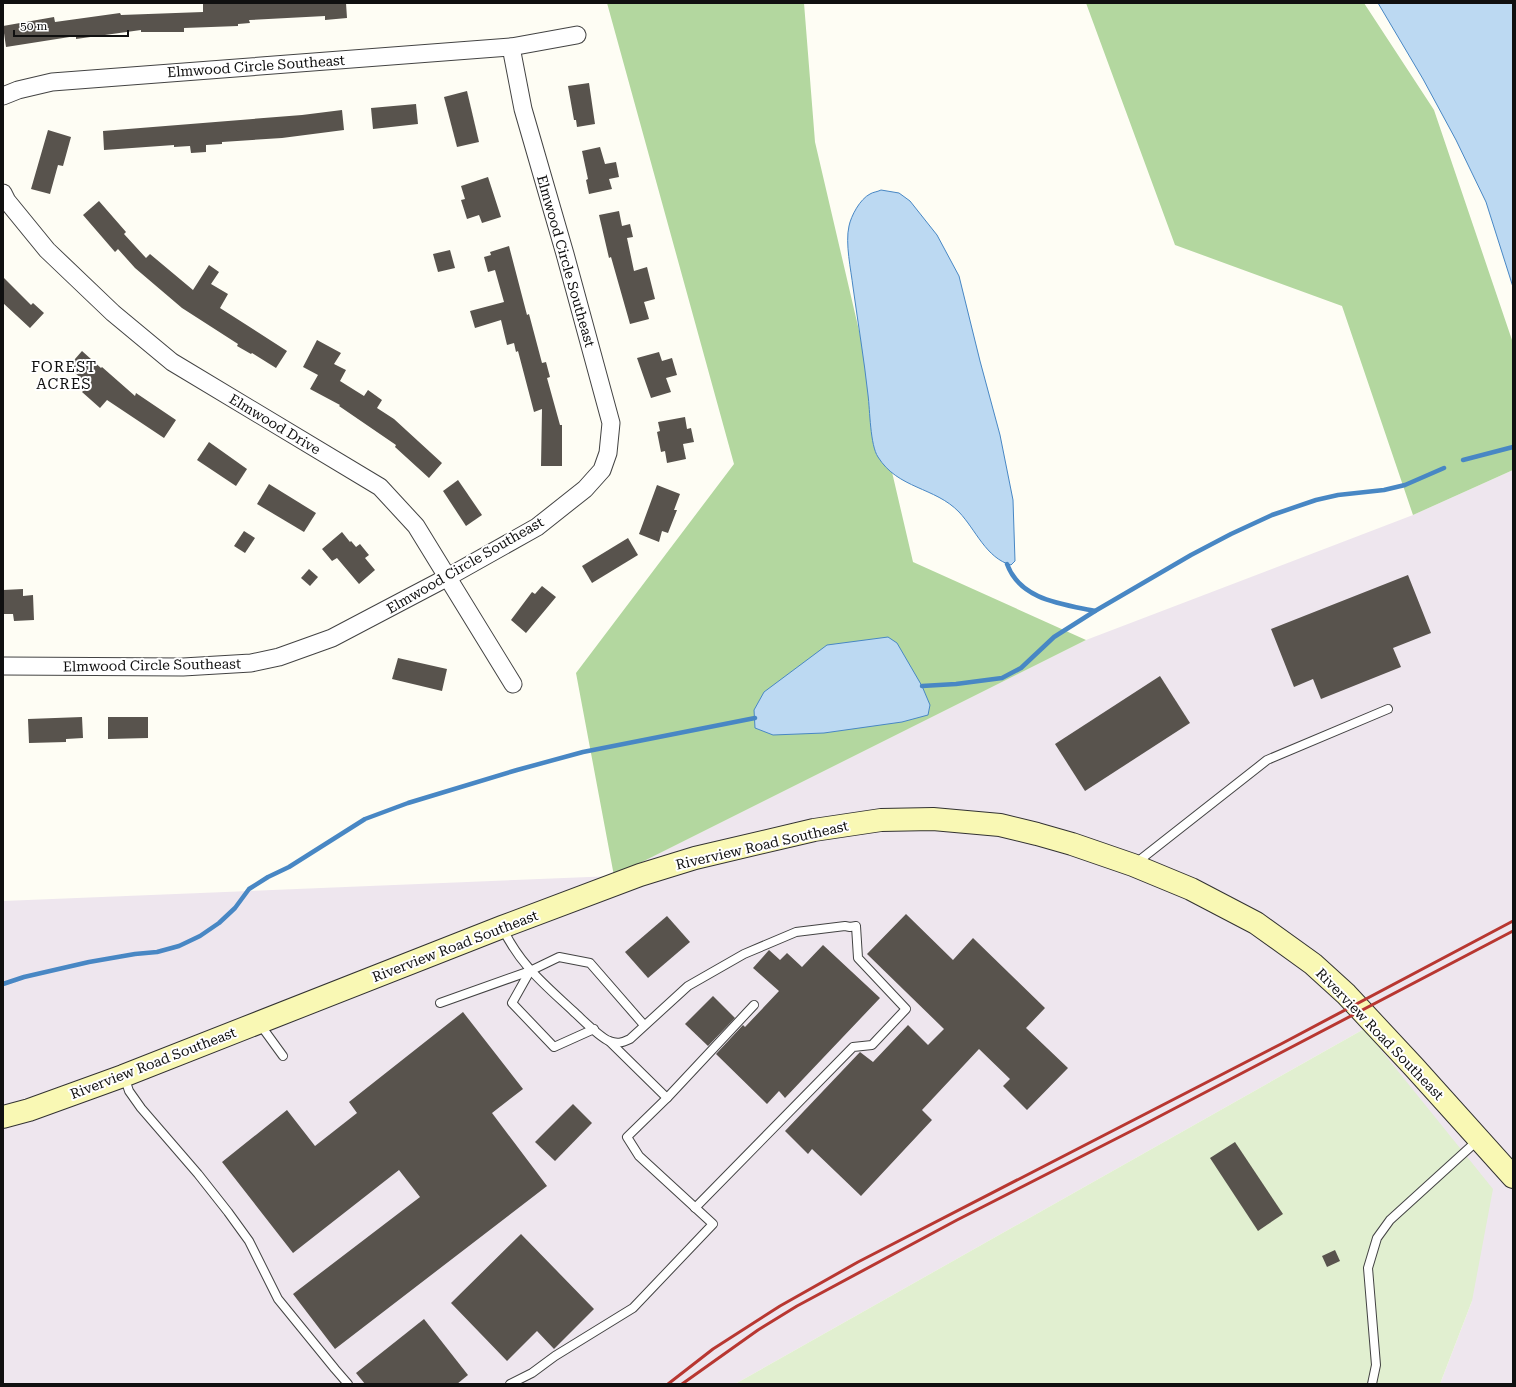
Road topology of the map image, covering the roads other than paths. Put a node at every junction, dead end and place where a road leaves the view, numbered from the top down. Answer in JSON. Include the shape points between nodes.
{"nodes":[{"id":1,"x":577,"y":35,"type":"dead end"},
{"id":2,"x":511,"y":47,"type":"junction"},
{"id":3,"x":3,"y":96,"type":"edge"},
{"id":4,"x":3,"y":193,"type":"edge"},
{"id":5,"x":448,"y":577,"type":"junction"},
{"id":6,"x":3,"y":666,"type":"edge"},
{"id":7,"x":513,"y":684,"type":"dead end"},
{"id":8,"x":1388,"y":710,"type":"dead end"},
{"id":9,"x":1133,"y":865,"type":"junction"},
{"id":10,"x":502,"y":927,"type":"junction"},
{"id":11,"x":530,"y":971,"type":"junction"},
{"id":12,"x":440,"y":1003,"type":"dead end"},
{"id":13,"x":754,"y":1005,"type":"dead end"},
{"id":14,"x":258,"y":1022,"type":"junction"},
{"id":15,"x":644,"y":1025,"type":"junction"},
{"id":16,"x":594,"y":1029,"type":"junction"},
{"id":17,"x":609,"y":1041,"type":"junction"},
{"id":18,"x":284,"y":1056,"type":"dead end"},
{"id":19,"x":123,"y":1076,"type":"junction"},
{"id":20,"x":667,"y":1098,"type":"junction"},
{"id":21,"x":3,"y":1117,"type":"edge"},
{"id":22,"x":1479,"y":1139,"type":"junction"},
{"id":23,"x":1513,"y":1177,"type":"edge"},
{"id":24,"x":695,"y":1208,"type":"junction"},
{"id":25,"x":348,"y":1384,"type":"edge"},
{"id":26,"x":510,"y":1384,"type":"edge"},
{"id":27,"x":1372,"y":1384,"type":"edge"}],
"edges":[{"from":1,"to":2,"type":"street","name":"Elmwood Circle Southeast"},
{"from":2,"to":3,"type":"street","name":"Elmwood Circle Southeast","via":[[52,82]]},
{"from":2,"to":5,"type":"street","name":"Elmwood Circle Southeast","via":[[523,109],[611,423],[608,453],[602,470],[585,489],[538,527]]},
{"from":4,"to":5,"type":"street","name":"Elmwood Drive","via":[[47,250],[112,313],[172,362],[380,487],[416,526]]},
{"from":5,"to":6,"type":"street","name":"Elmwood Circle Southeast","via":[[332,638],[279,657],[251,663],[183,667]]},
{"from":5,"to":7,"type":"street","name":"Elmwood Drive"},
{"from":8,"to":9,"type":"lane","via":[[1267,760]]},
{"from":9,"to":10,"type":"street","name":"Riverview Road Southeast","via":[[1072,844],[1000,825],[934,819],[881,820],[814,830],[695,858],[640,875]]},
{"from":9,"to":22,"type":"street","name":"Riverview Road Southeast","via":[[1235,911],[1277,937],[1313,964],[1373,1022]]},
{"from":10,"to":11,"type":"lane","via":[[510,944]]},
{"from":10,"to":14,"type":"street","name":"Riverview Road Southeast"},
{"from":11,"to":12,"type":"lane"},
{"from":11,"to":15,"type":"lane","via":[[559,957],[590,963]]},
{"from":11,"to":16,"type":"lane"},
{"from":11,"to":16,"type":"lane","via":[[512,1003],[554,1046]]},
{"from":13,"to":20,"type":"lane"},
{"from":14,"to":18,"type":"lane"},
{"from":14,"to":19,"type":"street","name":"Riverview Road Southeast"},
{"from":15,"to":17,"type":"lane","via":[[630,1040],[620,1044]]},
{"from":15,"to":24,"type":"lane","via":[[688,986],[744,954],[796,932],[845,926],[856,926],[858,958],[906,1009],[872,1045],[853,1047]]},
{"from":16,"to":17,"type":"lane"},
{"from":17,"to":20,"type":"lane"},
{"from":19,"to":21,"type":"street","name":"Riverview Road Southeast"},
{"from":19,"to":25,"type":"lane","via":[[129,1091],[141,1108],[198,1174],[249,1241],[278,1299]]},
{"from":20,"to":24,"type":"lane","via":[[627,1137],[638,1156]]},
{"from":22,"to":23,"type":"street","name":"Riverview Road Southeast"},
{"from":22,"to":27,"type":"lane","via":[[1390,1220],[1377,1238],[1368,1268],[1376,1365]]},
{"from":24,"to":26,"type":"lane","via":[[713,1224],[633,1308],[532,1373]]}]}
